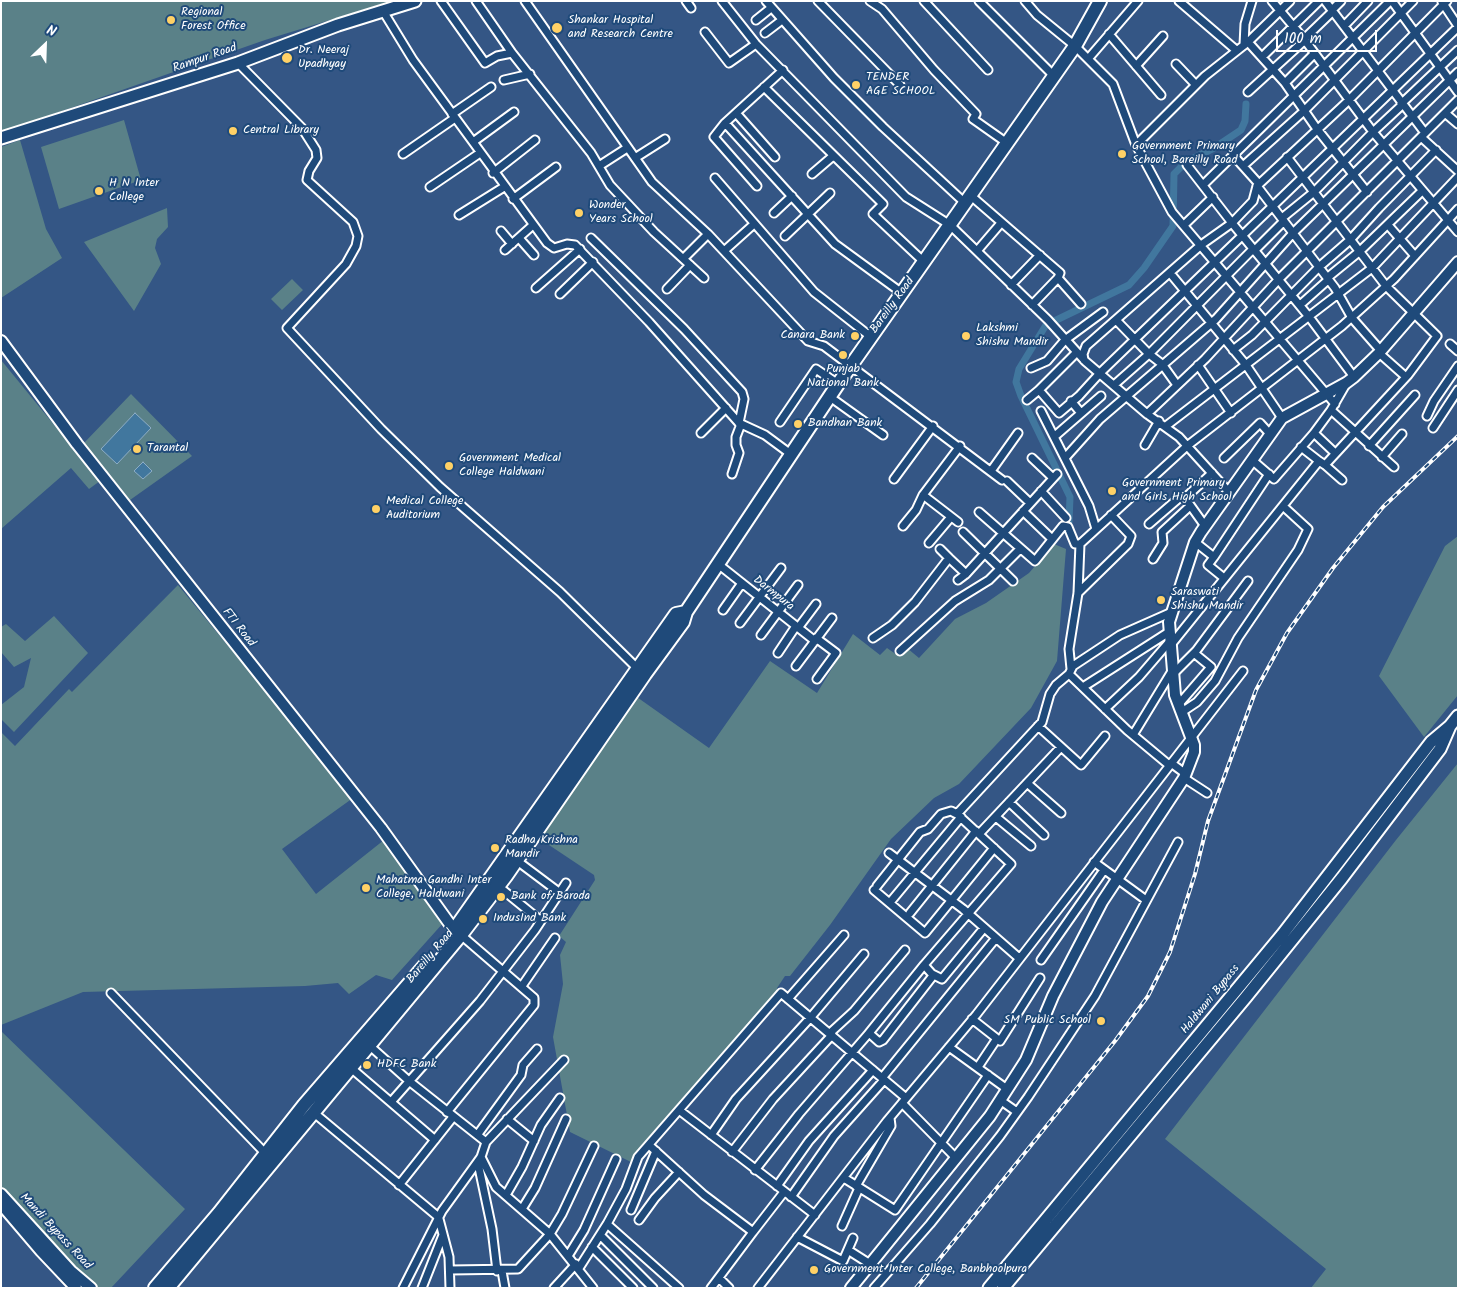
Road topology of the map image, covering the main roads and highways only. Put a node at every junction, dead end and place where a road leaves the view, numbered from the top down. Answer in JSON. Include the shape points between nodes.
{"nodes":[{"id":1,"x":415,"y":1,"type":"edge"},
{"id":2,"x":1100,"y":1,"type":"edge"},
{"id":3,"x":1,"y":138,"type":"edge"},
{"id":4,"x":641,"y":671,"type":"junction"},
{"id":5,"x":1458,"y":716,"type":"edge"},
{"id":6,"x":1450,"y":726,"type":"junction"},
{"id":7,"x":458,"y":932,"type":"junction"},
{"id":8,"x":366,"y":1042,"type":"junction"},
{"id":9,"x":308,"y":1109,"type":"junction"},
{"id":10,"x":155,"y":1288,"type":"edge"},
{"id":11,"x":168,"y":1288,"type":"edge"},
{"id":12,"x":989,"y":1288,"type":"edge"},
{"id":13,"x":1003,"y":1288,"type":"edge"}],
"edges":[{"from":1,"to":3,"type":"main road","name":"Rampur Road","via":[[338,25],[238,63]]},
{"from":2,"to":4,"type":"highway","name":"Bareilly Road","via":[[1075,46],[850,366],[686,612],[676,614]]},
{"from":4,"to":7,"type":"highway","name":"Bareilly Road"},
{"from":4,"to":7,"type":"highway","name":"Bareilly Road","via":[[498,886]]},
{"from":5,"to":6,"type":"main road","name":"Haldwani Bypass"},
{"from":6,"to":12,"type":"main road","name":"Haldwani Bypass","via":[[1431,742],[1282,935]]},
{"from":6,"to":13,"type":"main road","name":"Haldwani Bypass","via":[[1440,749],[1342,878]]},
{"from":7,"to":8,"type":"highway","name":"Bareilly Road"},
{"from":8,"to":9,"type":"highway","name":"Bareilly Road"},
{"from":8,"to":9,"type":"highway","name":"Bareilly Road","via":[[351,1068]]},
{"from":9,"to":10,"type":"highway","name":"Bareilly Road","via":[[265,1153]]},
{"from":9,"to":11,"type":"highway","name":"Bareilly Road"}]}
